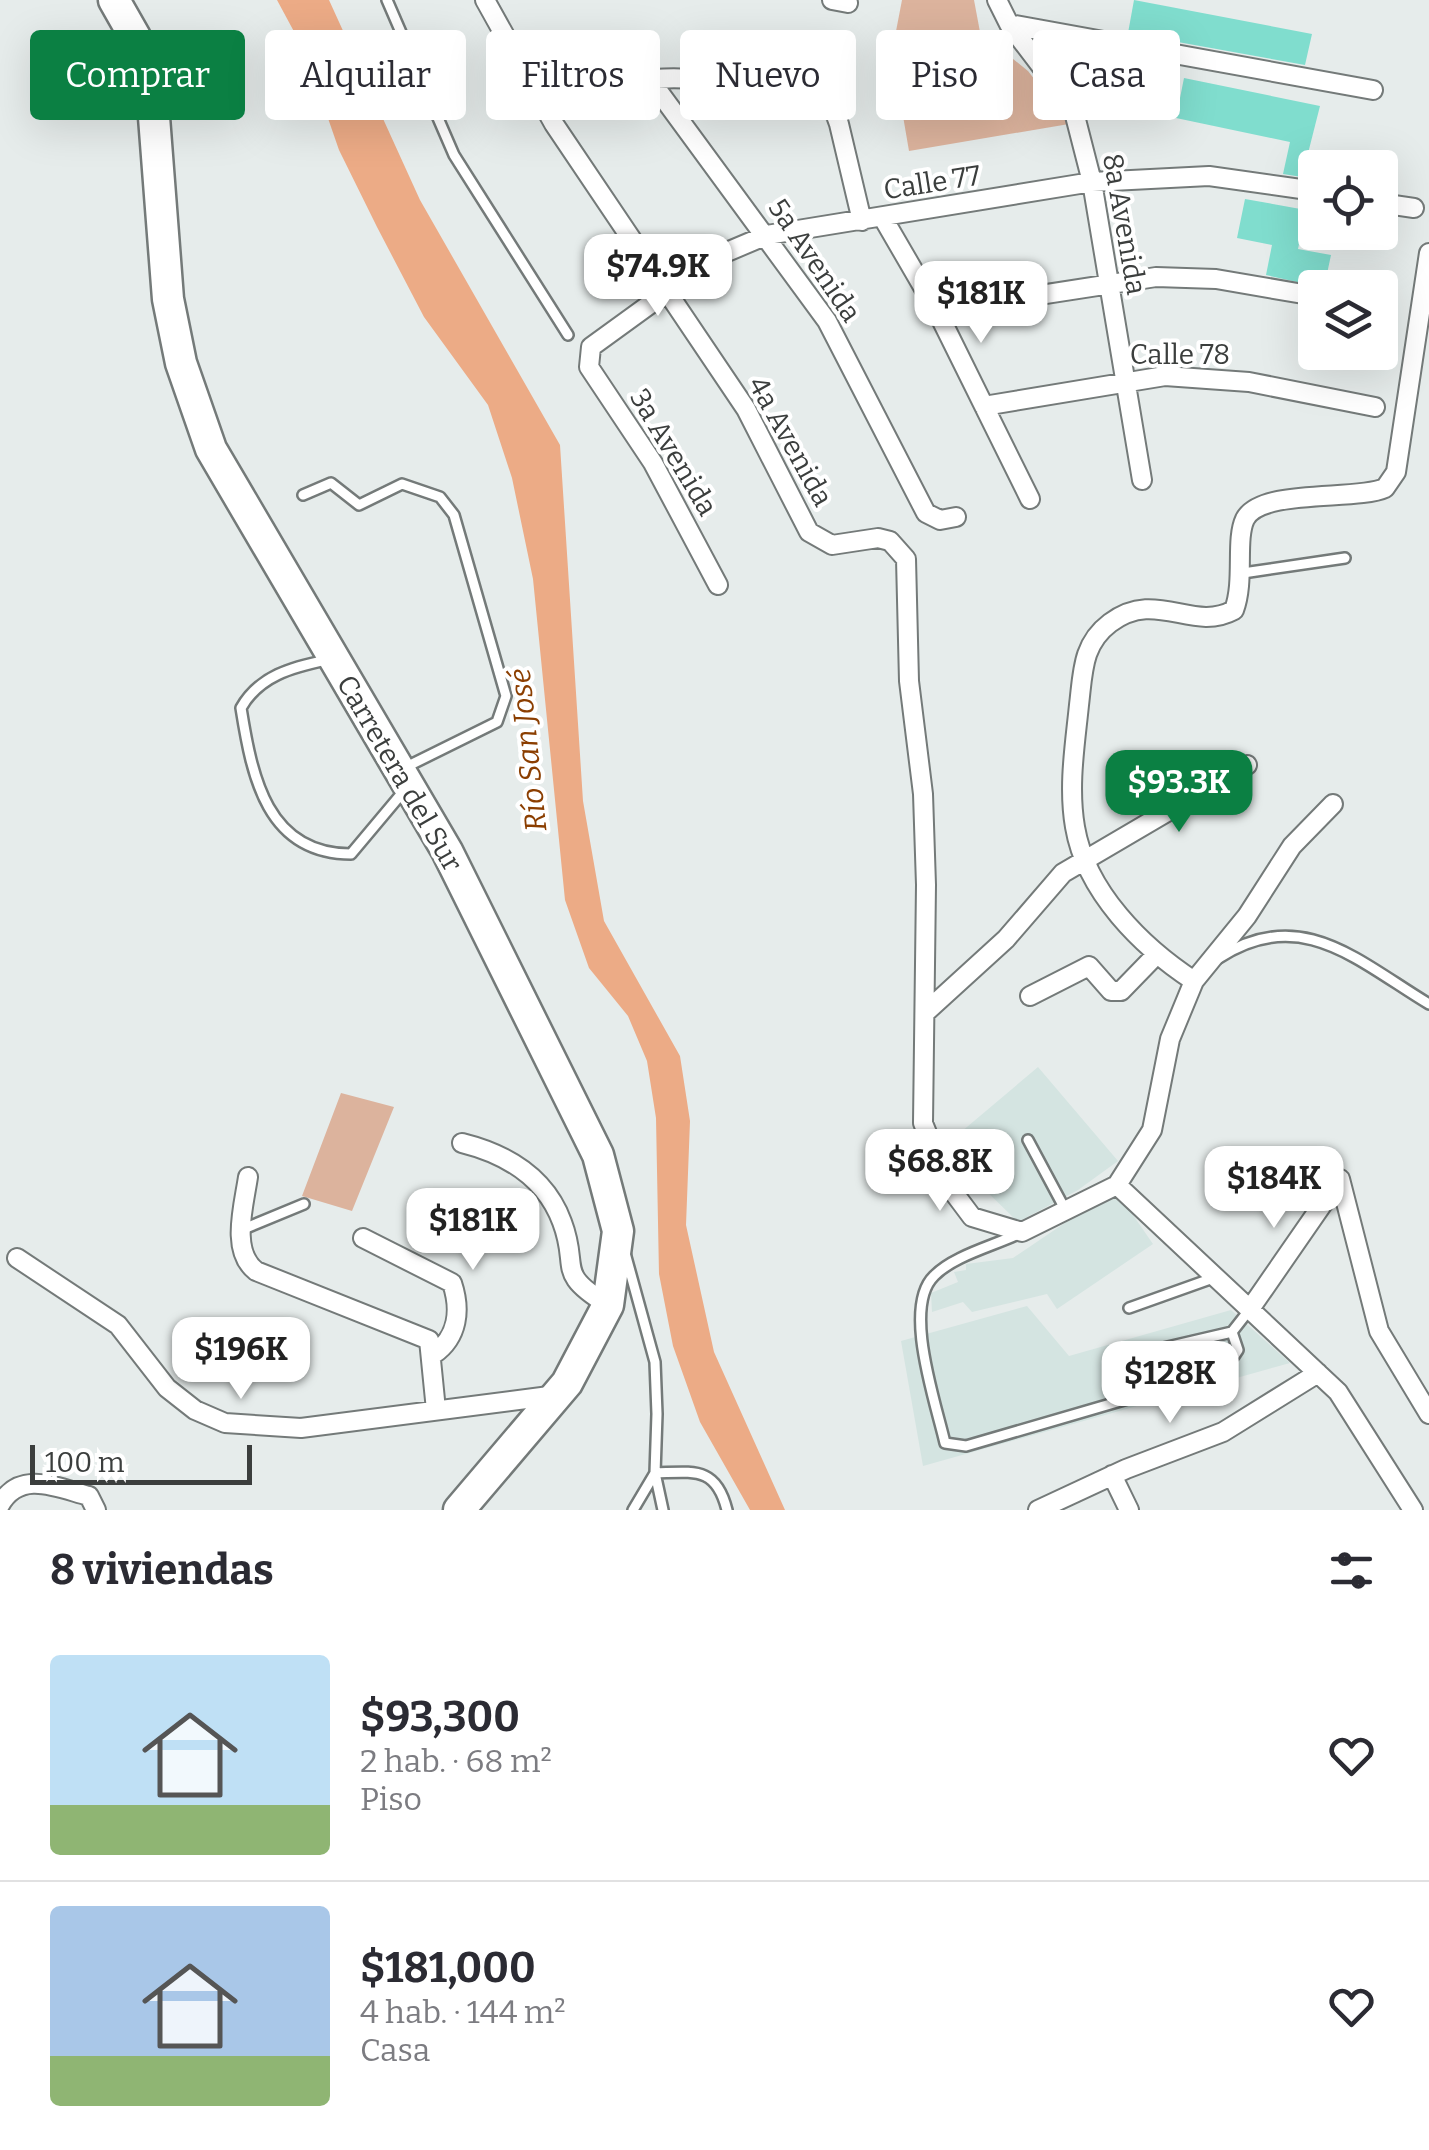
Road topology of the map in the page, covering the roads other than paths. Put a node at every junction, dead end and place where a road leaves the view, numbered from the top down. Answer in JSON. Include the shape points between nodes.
{"nodes":[{"id":1,"x":114,"y":0,"type":"edge"},
{"id":2,"x":388,"y":0,"type":"edge"},
{"id":3,"x":997,"y":0,"type":"edge"},
{"id":4,"x":487,"y":1,"type":"edge"},
{"id":5,"x":1009,"y":24,"type":"junction"},
{"id":6,"x":660,"y":78,"type":"edge"},
{"id":7,"x":1373,"y":90,"type":"dead end"},
{"id":8,"x":660,"y":93,"type":"edge"},
{"id":9,"x":1092,"y":182,"type":"junction"},
{"id":10,"x":1298,"y":189,"type":"edge"},
{"id":11,"x":1398,"y":206,"type":"edge"},
{"id":12,"x":1414,"y":208,"type":"dead end"},
{"id":13,"x":883,"y":218,"type":"junction"},
{"id":14,"x":862,"y":221,"type":"junction"},
{"id":15,"x":766,"y":235,"type":"junction"},
{"id":16,"x":1429,"y":253,"type":"edge"},
{"id":17,"x":1109,"y":283,"type":"junction"},
{"id":18,"x":669,"y":292,"type":"junction"},
{"id":19,"x":1298,"y":293,"type":"edge"},
{"id":20,"x":936,"y":311,"type":"junction"},
{"id":21,"x":568,"y":335,"type":"dead end"},
{"id":22,"x":591,"y":347,"type":"joint"},
{"id":23,"x":1123,"y":380,"type":"junction"},
{"id":24,"x":984,"y":406,"type":"junction"},
{"id":25,"x":1375,"y":407,"type":"dead end"},
{"id":26,"x":1142,"y":480,"type":"dead end"},
{"id":27,"x":303,"y":495,"type":"dead end"},
{"id":28,"x":1030,"y":499,"type":"dead end"},
{"id":29,"x":956,"y":518,"type":"dead end"},
{"id":30,"x":1346,"y":558,"type":"dead end"},
{"id":31,"x":1243,"y":573,"type":"junction"},
{"id":32,"x":718,"y":585,"type":"dead end"},
{"id":33,"x":335,"y":659,"type":"junction"},
{"id":34,"x":1246,"y":765,"type":"dead end"},
{"id":35,"x":405,"y":779,"type":"junction"},
{"id":36,"x":1334,"y":804,"type":"dead end"},
{"id":37,"x":1086,"y":859,"type":"junction"},
{"id":38,"x":1155,"y":956,"type":"junction"},
{"id":39,"x":1208,"y":966,"type":"junction"},
{"id":40,"x":1194,"y":981,"type":"junction"},
{"id":41,"x":1030,"y":996,"type":"dead end"},
{"id":42,"x":1429,"y":1004,"type":"edge"},
{"id":43,"x":926,"y":1012,"type":"junction"},
{"id":44,"x":1028,"y":1140,"type":"dead end"},
{"id":45,"x":462,"y":1144,"type":"dead end"},
{"id":46,"x":248,"y":1178,"type":"dead end"},
{"id":47,"x":1117,"y":1185,"type":"junction"},
{"id":48,"x":304,"y":1204,"type":"dead end"},
{"id":49,"x":1066,"y":1211,"type":"junction"},
{"id":50,"x":241,"y":1230,"type":"junction"},
{"id":51,"x":618,"y":1231,"type":"junction"},
{"id":52,"x":1022,"y":1232,"type":"junction"},
{"id":53,"x":363,"y":1238,"type":"dead end"},
{"id":54,"x":17,"y":1258,"type":"dead end"},
{"id":55,"x":1217,"y":1276,"type":"junction"},
{"id":56,"x":608,"y":1305,"type":"junction"},
{"id":57,"x":1129,"y":1308,"type":"dead end"},
{"id":58,"x":1250,"y":1309,"type":"junction"},
{"id":59,"x":1232,"y":1332,"type":"junction"},
{"id":60,"x":434,"y":1354,"type":"junction"},
{"id":61,"x":1318,"y":1373,"type":"junction"},
{"id":62,"x":1147,"y":1380,"type":"junction"},
{"id":63,"x":558,"y":1394,"type":"junction"},
{"id":64,"x":436,"y":1410,"type":"junction"},
{"id":65,"x":1429,"y":1414,"type":"edge"},
{"id":66,"x":654,"y":1473,"type":"junction"},
{"id":67,"x":1112,"y":1476,"type":"junction"},
{"id":68,"x":0,"y":1504,"type":"edge"},
{"id":69,"x":461,"y":1504,"type":"edge"},
{"id":70,"x":96,"y":1510,"type":"edge"},
{"id":71,"x":633,"y":1510,"type":"edge"},
{"id":72,"x":663,"y":1510,"type":"edge"},
{"id":73,"x":727,"y":1510,"type":"edge"},
{"id":74,"x":1038,"y":1510,"type":"edge"},
{"id":75,"x":1129,"y":1510,"type":"edge"},
{"id":76,"x":1413,"y":1510,"type":"edge"}],
"edges":[{"from":1,"to":33,"type":"highway","name":"Carretera del Sur","via":[[136,38],[154,104],[168,299],[181,364],[211,449]]},
{"from":2,"to":21,"type":"lane","via":[[454,155]]},
{"from":3,"to":5,"type":"street","name":"8a Avenida"},
{"from":4,"to":18,"type":"street","name":"4a Avenida","via":[[554,124]]},
{"from":5,"to":7,"type":"street"},
{"from":5,"to":9,"type":"street","name":"8a Avenida","via":[[1073,108]]},
{"from":6,"to":14,"type":"street","via":[[799,97],[835,113]]},
{"from":8,"to":15,"type":"street","name":"5a Avenida"},
{"from":9,"to":10,"type":"street","name":"Calle 77","via":[[1210,176]]},
{"from":9,"to":13,"type":"street","name":"Calle 77"},
{"from":9,"to":17,"type":"street","name":"8a Avenida"},
{"from":11,"to":12,"type":"street"},
{"from":13,"to":14,"type":"street","name":"Calle 77"},
{"from":13,"to":20,"type":"street"},
{"from":14,"to":15,"type":"street","name":"Calle 77"},
{"from":15,"to":18,"type":"street","name":"Calle 77","via":[[715,258]]},
{"from":15,"to":29,"type":"street","name":"5a Avenida","via":[[826,321],[926,513]]},
{"from":16,"to":31,"type":"street","via":[[1396,472],[1376,492],[1282,501],[1251,511],[1244,521]]},
{"from":17,"to":19,"type":"street","via":[[1216,279]]},
{"from":17,"to":20,"type":"street"},
{"from":17,"to":23,"type":"street","name":"8a Avenida"},
{"from":18,"to":22,"type":"street","name":"Calle 77"},
{"from":18,"to":43,"type":"street","name":"4a Avenida","via":[[746,409],[810,532],[832,545],[890,541],[906,559],[909,682],[922,794]]},
{"from":20,"to":24,"type":"street"},
{"from":22,"to":32,"type":"street","name":"3a Avenida","via":[[589,367],[653,463]]},
{"from":23,"to":24,"type":"street","name":"Calle 78"},
{"from":23,"to":25,"type":"street","name":"Calle 78","via":[[1204,377]]},
{"from":23,"to":26,"type":"street","name":"8a Avenida"},
{"from":24,"to":28,"type":"street"},
{"from":27,"to":35,"type":"lane","via":[[331,483],[359,504],[402,484],[440,497],[454,516],[506,696],[504,711],[497,722]]},
{"from":30,"to":31,"type":"lane"},
{"from":31,"to":37,"type":"street","via":[[1234,610],[1220,618],[1136,608],[1091,639],[1072,776],[1075,830]]},
{"from":33,"to":35,"type":"highway","name":"Carretera del Sur"},
{"from":33,"to":35,"type":"lane","via":[[292,667],[252,689],[241,708],[270,813],[304,846],[351,854]]},
{"from":34,"to":37,"type":"street"},
{"from":35,"to":51,"type":"highway","name":"Carretera del Sur","via":[[598,1155]]},
{"from":36,"to":39,"type":"street","via":[[1292,846]]},
{"from":37,"to":38,"type":"street","via":[[1104,896]]},
{"from":37,"to":43,"type":"street","via":[[1063,872],[1006,940]]},
{"from":38,"to":40,"type":"street"},
{"from":38,"to":41,"type":"street","via":[[1121,991],[1111,992],[1089,966]]},
{"from":39,"to":40,"type":"street"},
{"from":39,"to":42,"type":"lane","via":[[1251,939],[1329,941]]},
{"from":40,"to":47,"type":"street","via":[[1170,1039],[1152,1130]]},
{"from":43,"to":52,"type":"street","via":[[923,1124],[948,1184],[972,1217]]},
{"from":44,"to":49,"type":"lane"},
{"from":45,"to":56,"type":"street","via":[[516,1161],[562,1222],[568,1268],[578,1287]]},
{"from":46,"to":50,"type":"street"},
{"from":47,"to":49,"type":"street"},
{"from":47,"to":55,"type":"street"},
{"from":48,"to":50,"type":"lane"},
{"from":49,"to":52,"type":"street"},
{"from":50,"to":60,"type":"street","via":[[244,1256],[256,1271],[429,1340]]},
{"from":51,"to":56,"type":"highway","name":"Carretera del Sur"},
{"from":51,"to":66,"type":"lane","via":[[654,1362]]},
{"from":52,"to":62,"type":"lane","via":[[937,1272],[926,1285],[920,1330],[945,1443],[966,1446],[1131,1398]]},
{"from":53,"to":60,"type":"street","via":[[452,1283],[458,1302],[454,1330]]},
{"from":54,"to":64,"type":"street","via":[[118,1326],[167,1388],[225,1423],[300,1428]]},
{"from":55,"to":57,"type":"lane"},
{"from":55,"to":58,"type":"street"},
{"from":56,"to":63,"type":"highway","name":"Carretera del Sur"},
{"from":58,"to":59,"type":"lane"},
{"from":58,"to":61,"type":"street"},
{"from":58,"to":65,"type":"street","via":[[1340,1179],[1379,1331]]},
{"from":59,"to":62,"type":"lane","via":[[1146,1352]]},
{"from":59,"to":62,"type":"lane","via":[[1234,1356]]},
{"from":60,"to":64,"type":"street"},
{"from":61,"to":67,"type":"street","via":[[1223,1432]]},
{"from":61,"to":76,"type":"street","via":[[1338,1392]]},
{"from":63,"to":64,"type":"street"},
{"from":63,"to":69,"type":"highway","name":"Carretera del Sur"},
{"from":66,"to":71,"type":"lane"},
{"from":66,"to":72,"type":"lane"},
{"from":66,"to":73,"type":"lane","via":[[705,1474],[721,1487]]},
{"from":67,"to":74,"type":"street"},
{"from":67,"to":75,"type":"street"},
{"from":68,"to":70,"type":"street","via":[[33,1481],[89,1496]]}]}
